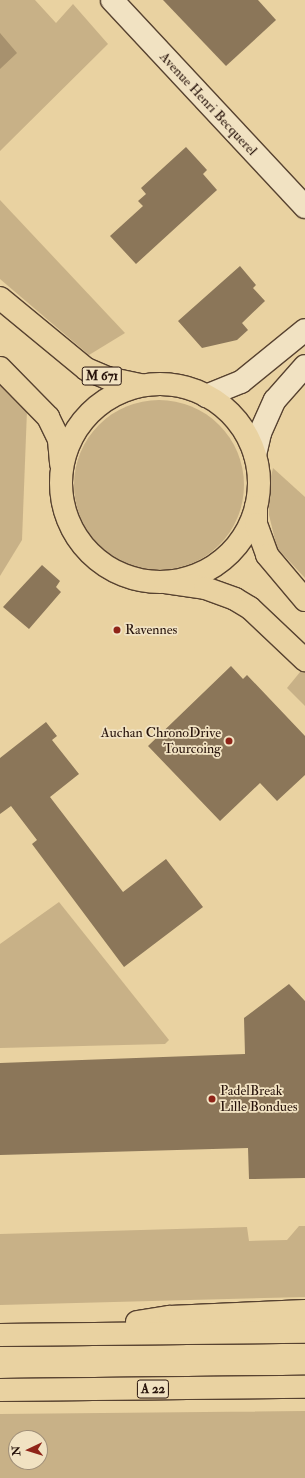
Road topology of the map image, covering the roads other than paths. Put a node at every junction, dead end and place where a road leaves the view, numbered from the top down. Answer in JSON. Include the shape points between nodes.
{"nodes":[{"id":1,"x":112,"y":0,"type":"edge"},
{"id":2,"x":305,"y":207,"type":"edge"},
{"id":3,"x":0,"y":298,"type":"edge"},
{"id":4,"x":305,"y":330,"type":"edge"},
{"id":5,"x":305,"y":366,"type":"edge"},
{"id":6,"x":0,"y":368,"type":"edge"},
{"id":7,"x":152,"y":385,"type":"junction"},
{"id":8,"x":206,"y":396,"type":"junction"},
{"id":9,"x":255,"y":455,"type":"junction"},
{"id":10,"x":62,"y":478,"type":"junction"},
{"id":11,"x":256,"y":507,"type":"junction"},
{"id":12,"x":165,"y":582,"type":"junction"},
{"id":13,"x":305,"y":600,"type":"edge"},
{"id":14,"x":305,"y":660,"type":"edge"},
{"id":15,"x":305,"y":1311,"type":"edge"},
{"id":16,"x":305,"y":1332,"type":"edge"},
{"id":17,"x":97,"y":1333,"type":"junction"},
{"id":18,"x":0,"y":1334,"type":"edge"},
{"id":19,"x":305,"y":1387,"type":"edge"},
{"id":20,"x":0,"y":1390,"type":"edge"}],
"edges":[{"from":1,"to":2,"type":"street","name":"Avenue Henri Becquerel"},
{"from":3,"to":7,"type":"main road","number":"M 671","via":[[86,369],[123,382]]},
{"from":4,"to":8,"type":"street","via":[[246,379]]},
{"from":5,"to":9,"type":"street","via":[[275,400],[260,433]]},
{"from":6,"to":10,"type":"main road","via":[[39,406],[54,426],[59,440]]},
{"from":7,"to":8,"type":"main road","via":[[180,386]]},
{"from":7,"to":10,"type":"main road","via":[[123,392],[90,415],[68,449]]},
{"from":8,"to":9,"type":"main road","via":[[236,420]]},
{"from":9,"to":11,"type":"main road","via":[[259,476]]},
{"from":10,"to":12,"type":"main road","via":[[67,515],[75,532],[92,555],[127,576]]},
{"from":11,"to":12,"type":"main road","via":[[245,534],[227,557],[198,575]]},
{"from":11,"to":13,"type":"main road","via":[[256,524],[267,555]]},
{"from":12,"to":14,"type":"main road","via":[[205,588],[236,599],[260,616]]},
{"from":15,"to":17,"type":"main road","via":[[170,1317]]},
{"from":16,"to":17,"type":"main road"},
{"from":17,"to":18,"type":"main road"},
{"from":19,"to":20,"type":"main road","number":"A 22"}]}
